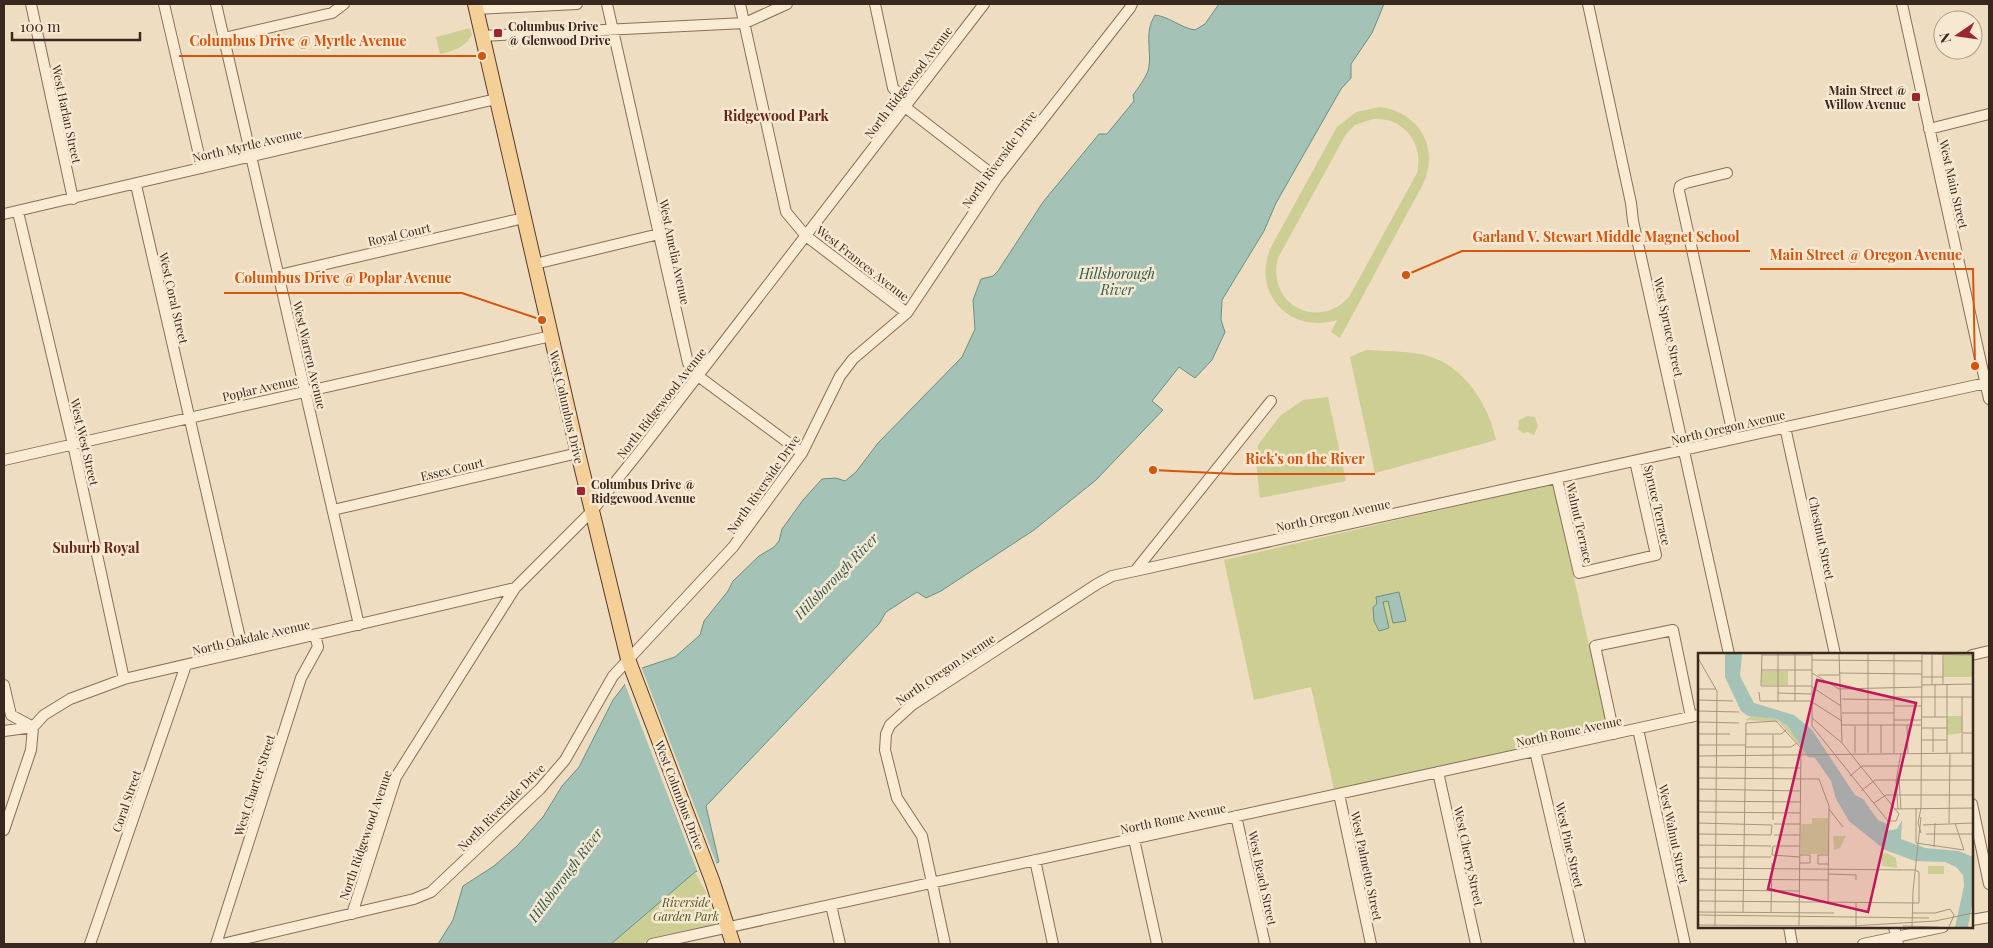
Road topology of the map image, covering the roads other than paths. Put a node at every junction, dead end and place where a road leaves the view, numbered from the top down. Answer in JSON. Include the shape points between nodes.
{"nodes":[{"id":1,"x":31,"y":4,"type":"edge"},
{"id":2,"x":164,"y":4,"type":"edge"},
{"id":3,"x":216,"y":4,"type":"edge"},
{"id":4,"x":344,"y":4,"type":"edge"},
{"id":5,"x":577,"y":4,"type":"edge"},
{"id":6,"x":606,"y":4,"type":"edge"},
{"id":7,"x":740,"y":4,"type":"edge"},
{"id":8,"x":786,"y":4,"type":"edge"},
{"id":9,"x":875,"y":4,"type":"edge"},
{"id":10,"x":984,"y":4,"type":"edge"},
{"id":11,"x":1132,"y":4,"type":"edge"},
{"id":12,"x":1588,"y":4,"type":"edge"},
{"id":13,"x":1902,"y":4,"type":"edge"},
{"id":14,"x":475,"y":7,"type":"edge"},
{"id":15,"x":745,"y":23,"type":"junction"},
{"id":16,"x":614,"y":29,"type":"junction"},
{"id":17,"x":482,"y":36,"type":"junction"},
{"id":18,"x":224,"y":38,"type":"junction"},
{"id":19,"x":496,"y":99,"type":"junction"},
{"id":20,"x":905,"y":107,"type":"junction"},
{"id":21,"x":1989,"y":114,"type":"edge"},
{"id":22,"x":1929,"y":129,"type":"junction"},
{"id":23,"x":251,"y":156,"type":"junction"},
{"id":24,"x":202,"y":168,"type":"junction"},
{"id":25,"x":1726,"y":173,"type":"dead end"},
{"id":26,"x":997,"y":178,"type":"junction"},
{"id":27,"x":136,"y":184,"type":"junction"},
{"id":28,"x":73,"y":200,"type":"junction"},
{"id":29,"x":18,"y":212,"type":"junction"},
{"id":30,"x":4,"y":214,"type":"edge"},
{"id":31,"x":524,"y":218,"type":"junction"},
{"id":32,"x":659,"y":234,"type":"junction"},
{"id":33,"x":806,"y":236,"type":"junction"},
{"id":34,"x":535,"y":264,"type":"junction"},
{"id":35,"x":279,"y":275,"type":"junction"},
{"id":36,"x":907,"y":314,"type":"junction"},
{"id":37,"x":551,"y":336,"type":"junction"},
{"id":38,"x":698,"y":376,"type":"junction"},
{"id":39,"x":1986,"y":383,"type":"junction"},
{"id":40,"x":305,"y":390,"type":"junction"},
{"id":41,"x":1989,"y":399,"type":"edge"},
{"id":42,"x":1271,"y":401,"type":"dead end"},
{"id":43,"x":189,"y":417,"type":"junction"},
{"id":44,"x":1785,"y":427,"type":"junction"},
{"id":45,"x":1734,"y":439,"type":"junction"},
{"id":46,"x":73,"y":444,"type":"junction"},
{"id":47,"x":1683,"y":450,"type":"junction"},
{"id":48,"x":578,"y":453,"type":"junction"},
{"id":49,"x":802,"y":453,"type":"junction"},
{"id":50,"x":4,"y":460,"type":"edge"},
{"id":51,"x":1635,"y":462,"type":"junction"},
{"id":52,"x":1557,"y":479,"type":"junction"},
{"id":53,"x":333,"y":510,"type":"junction"},
{"id":54,"x":592,"y":511,"type":"junction"},
{"id":55,"x":1135,"y":571,"type":"junction"},
{"id":56,"x":1578,"y":573,"type":"joint"},
{"id":57,"x":515,"y":588,"type":"junction"},
{"id":58,"x":359,"y":625,"type":"junction"},
{"id":59,"x":316,"y":635,"type":"junction"},
{"id":60,"x":1989,"y":651,"type":"edge"},
{"id":61,"x":244,"y":652,"type":"junction"},
{"id":62,"x":1729,"y":653,"type":"edge"},
{"id":63,"x":1835,"y":653,"type":"edge"},
{"id":64,"x":1973,"y":655,"type":"edge"},
{"id":65,"x":628,"y":659,"type":"junction"},
{"id":66,"x":186,"y":665,"type":"junction"},
{"id":67,"x":124,"y":679,"type":"junction"},
{"id":68,"x":4,"y":684,"type":"edge"},
{"id":69,"x":1695,"y":716,"type":"edge"},
{"id":70,"x":33,"y":727,"type":"junction"},
{"id":71,"x":1638,"y":729,"type":"junction"},
{"id":72,"x":4,"y":731,"type":"edge"},
{"id":73,"x":1614,"y":734,"type":"junction"},
{"id":74,"x":1535,"y":751,"type":"junction"},
{"id":75,"x":1438,"y":772,"type":"junction"},
{"id":76,"x":1339,"y":794,"type":"junction"},
{"id":77,"x":1973,"y":809,"type":"edge"},
{"id":78,"x":1236,"y":816,"type":"junction"},
{"id":79,"x":4,"y":830,"type":"edge"},
{"id":80,"x":1134,"y":839,"type":"junction"},
{"id":81,"x":1035,"y":860,"type":"junction"},
{"id":82,"x":931,"y":883,"type":"junction"},
{"id":83,"x":1989,"y":884,"type":"edge"},
{"id":84,"x":831,"y":905,"type":"junction"},
{"id":85,"x":352,"y":914,"type":"junction"},
{"id":86,"x":1989,"y":917,"type":"edge"},
{"id":87,"x":1973,"y":920,"type":"edge"},
{"id":88,"x":729,"y":926,"type":"junction"},
{"id":89,"x":1788,"y":928,"type":"edge"},
{"id":90,"x":1938,"y":928,"type":"edge"},
{"id":91,"x":1896,"y":936,"type":"edge"},
{"id":92,"x":90,"y":944,"type":"edge"},
{"id":93,"x":216,"y":944,"type":"edge"},
{"id":94,"x":222,"y":944,"type":"edge"},
{"id":95,"x":652,"y":944,"type":"edge"},
{"id":96,"x":733,"y":944,"type":"edge"},
{"id":97,"x":840,"y":944,"type":"edge"},
{"id":98,"x":945,"y":944,"type":"edge"},
{"id":99,"x":1053,"y":944,"type":"edge"},
{"id":100,"x":1157,"y":944,"type":"edge"},
{"id":101,"x":1265,"y":944,"type":"edge"},
{"id":102,"x":1371,"y":944,"type":"edge"},
{"id":103,"x":1476,"y":944,"type":"edge"},
{"id":104,"x":1580,"y":944,"type":"edge"},
{"id":105,"x":1685,"y":944,"type":"edge"},
{"id":106,"x":1792,"y":944,"type":"edge"},
{"id":107,"x":1863,"y":944,"type":"edge"}],
"edges":[{"from":1,"to":28,"type":"street","name":"West Harlan Street"},
{"from":2,"to":24,"type":"street"},
{"from":3,"to":18,"type":"street","name":"West Warren Avenue"},
{"from":4,"to":18,"type":"street","via":[[332,13]]},
{"from":5,"to":14,"type":"street"},
{"from":6,"to":16,"type":"street","name":"West Amelia Avenue"},
{"from":7,"to":15,"type":"street","name":"West Frances Avenue"},
{"from":8,"to":15,"type":"street"},
{"from":9,"to":20,"type":"street","via":[[892,88],[900,95]]},
{"from":10,"to":20,"type":"street","name":"North Ridgewood Avenue"},
{"from":11,"to":26,"type":"street","name":"North Riverside Drive"},
{"from":12,"to":47,"type":"street","name":"West Spruce Street"},
{"from":13,"to":22,"type":"street","name":"West Main Street"},
{"from":14,"to":17,"type":"main road","name":"West Columbus Drive"},
{"from":15,"to":16,"type":"street"},
{"from":15,"to":33,"type":"street","name":"West Frances Avenue","via":[[786,212]]},
{"from":16,"to":17,"type":"street","via":[[606,32]]},
{"from":16,"to":32,"type":"street","name":"West Amelia Avenue"},
{"from":17,"to":19,"type":"main road","name":"West Columbus Drive"},
{"from":18,"to":23,"type":"street","name":"West Warren Avenue"},
{"from":19,"to":23,"type":"street","name":"North Myrtle Avenue"},
{"from":19,"to":31,"type":"main road","name":"West Columbus Drive"},
{"from":20,"to":26,"type":"street"},
{"from":20,"to":33,"type":"street","name":"North Ridgewood Avenue"},
{"from":21,"to":22,"type":"street"},
{"from":22,"to":39,"type":"street","name":"West Main Street"},
{"from":23,"to":24,"type":"street","name":"North Myrtle Avenue"},
{"from":23,"to":35,"type":"street","name":"West Warren Avenue"},
{"from":24,"to":27,"type":"street","name":"North Myrtle Avenue"},
{"from":25,"to":45,"type":"street","via":[[1686,183],[1680,186],[1679,191]]},
{"from":26,"to":36,"type":"street","name":"North Riverside Drive"},
{"from":27,"to":28,"type":"street","name":"North Myrtle Avenue"},
{"from":27,"to":43,"type":"street","name":"West Coral Street"},
{"from":28,"to":29,"type":"street","name":"North Myrtle Avenue"},
{"from":29,"to":30,"type":"street","name":"North Myrtle Avenue"},
{"from":29,"to":46,"type":"street","name":"West West Street"},
{"from":31,"to":34,"type":"main road","name":"West Columbus Drive"},
{"from":31,"to":35,"type":"street","name":"Royal Court"},
{"from":32,"to":34,"type":"street"},
{"from":32,"to":38,"type":"street","name":"West Amelia Avenue","via":[[688,363]]},
{"from":33,"to":36,"type":"street","name":"West Frances Avenue"},
{"from":33,"to":38,"type":"street","name":"North Ridgewood Avenue"},
{"from":34,"to":37,"type":"main road","name":"West Columbus Drive"},
{"from":35,"to":40,"type":"street","name":"West Warren Avenue"},
{"from":36,"to":49,"type":"street","name":"North Riverside Drive","via":[[853,359],[840,376]]},
{"from":37,"to":40,"type":"street","name":"Poplar Avenue"},
{"from":37,"to":48,"type":"main road","name":"West Columbus Drive"},
{"from":38,"to":49,"type":"street","name":"West Amelia Avenue"},
{"from":38,"to":54,"type":"street","name":"North Ridgewood Avenue"},
{"from":39,"to":41,"type":"street","name":"West Main Street"},
{"from":39,"to":44,"type":"street","name":"North Oregon Avenue"},
{"from":40,"to":43,"type":"street","name":"Poplar Avenue"},
{"from":40,"to":53,"type":"street","name":"West Warren Avenue"},
{"from":42,"to":55,"type":"street"},
{"from":43,"to":46,"type":"street","name":"Poplar Avenue"},
{"from":43,"to":61,"type":"street"},
{"from":44,"to":45,"type":"street","name":"North Oregon Avenue"},
{"from":44,"to":63,"type":"street","name":"Chestnut Street"},
{"from":45,"to":47,"type":"street","name":"North Oregon Avenue"},
{"from":46,"to":50,"type":"street","name":"Poplar Avenue"},
{"from":46,"to":67,"type":"street","name":"West West Street"},
{"from":47,"to":51,"type":"street","name":"North Oregon Avenue"},
{"from":47,"to":62,"type":"street","name":"West Spruce Street"},
{"from":48,"to":53,"type":"street","name":"Essex Court"},
{"from":48,"to":54,"type":"main road","name":"West Columbus Drive"},
{"from":49,"to":65,"type":"street","name":"North Riverside Drive","via":[[734,547]]},
{"from":51,"to":52,"type":"street","name":"North Oregon Avenue"},
{"from":51,"to":56,"type":"street","name":"Spruce Terrace","via":[[1656,555]]},
{"from":52,"to":55,"type":"street","name":"North Oregon Avenue"},
{"from":52,"to":56,"type":"street","name":"Walnut Terrace"},
{"from":53,"to":58,"type":"street","name":"West Warren Avenue"},
{"from":54,"to":57,"type":"street","name":"North Ridgewood Avenue"},
{"from":54,"to":65,"type":"main road","name":"West Columbus Drive"},
{"from":55,"to":82,"type":"street","name":"North Oregon Avenue","via":[[1112,576],[1097,584],[912,705],[890,725],[885,750],[894,790],[922,836]]},
{"from":57,"to":58,"type":"street","name":"North Oakdale Avenue"},
{"from":57,"to":85,"type":"street","name":"North Ridgewood Avenue","via":[[396,777]]},
{"from":58,"to":59,"type":"street","name":"North Oakdale Avenue"},
{"from":59,"to":61,"type":"street","name":"North Oakdale Avenue"},
{"from":59,"to":93,"type":"street","name":"West Charter Street","via":[[318,647],[301,678]]},
{"from":60,"to":64,"type":"street"},
{"from":61,"to":66,"type":"street","name":"North Oakdale Avenue"},
{"from":65,"to":85,"type":"street","name":"North Riverside Drive","via":[[613,676],[565,760],[540,789],[431,892],[414,900]]},
{"from":65,"to":88,"type":"main road","name":"West Columbus Drive"},
{"from":66,"to":67,"type":"street","name":"North Oakdale Avenue"},
{"from":66,"to":92,"type":"street","name":"Coral Street"},
{"from":67,"to":70,"type":"street","name":"North Oakdale Avenue","via":[[70,699],[44,715]]},
{"from":68,"to":70,"type":"street","via":[[11,715]]},
{"from":69,"to":71,"type":"street","name":"North Rome Avenue"},
{"from":69,"to":73,"type":"street","via":[[1673,630],[1595,646]]},
{"from":70,"to":72,"type":"street"},
{"from":70,"to":79,"type":"street","via":[[32,750]]},
{"from":71,"to":73,"type":"street","name":"North Rome Avenue"},
{"from":71,"to":105,"type":"street","name":"West Walnut Street"},
{"from":73,"to":74,"type":"street","name":"North Rome Avenue"},
{"from":74,"to":75,"type":"street","name":"North Rome Avenue"},
{"from":74,"to":104,"type":"street","name":"West Pine Street"},
{"from":75,"to":76,"type":"street","name":"North Rome Avenue"},
{"from":75,"to":103,"type":"street","name":"West Cherry Street"},
{"from":76,"to":78,"type":"street","name":"North Rome Avenue"},
{"from":76,"to":102,"type":"street","name":"West Palmetto Street"},
{"from":77,"to":83,"type":"street"},
{"from":78,"to":80,"type":"street","name":"North Rome Avenue"},
{"from":78,"to":101,"type":"street","name":"West Beach Street"},
{"from":80,"to":81,"type":"street","name":"North Rome Avenue"},
{"from":80,"to":100,"type":"street"},
{"from":81,"to":82,"type":"street","name":"North Rome Avenue"},
{"from":81,"to":99,"type":"street"},
{"from":82,"to":84,"type":"street","name":"North Rome Avenue"},
{"from":82,"to":98,"type":"street","name":"North Oregon Avenue"},
{"from":84,"to":88,"type":"street","name":"North Rome Avenue"},
{"from":84,"to":97,"type":"street"},
{"from":85,"to":94,"type":"street","name":"North Riverside Drive"},
{"from":86,"to":87,"type":"street"},
{"from":88,"to":95,"type":"street","name":"North Rome Avenue"},
{"from":88,"to":96,"type":"main road","name":"West Columbus Drive"},
{"from":89,"to":106,"type":"street"},
{"from":90,"to":91,"type":"street"},
{"from":91,"to":107,"type":"street"}]}
